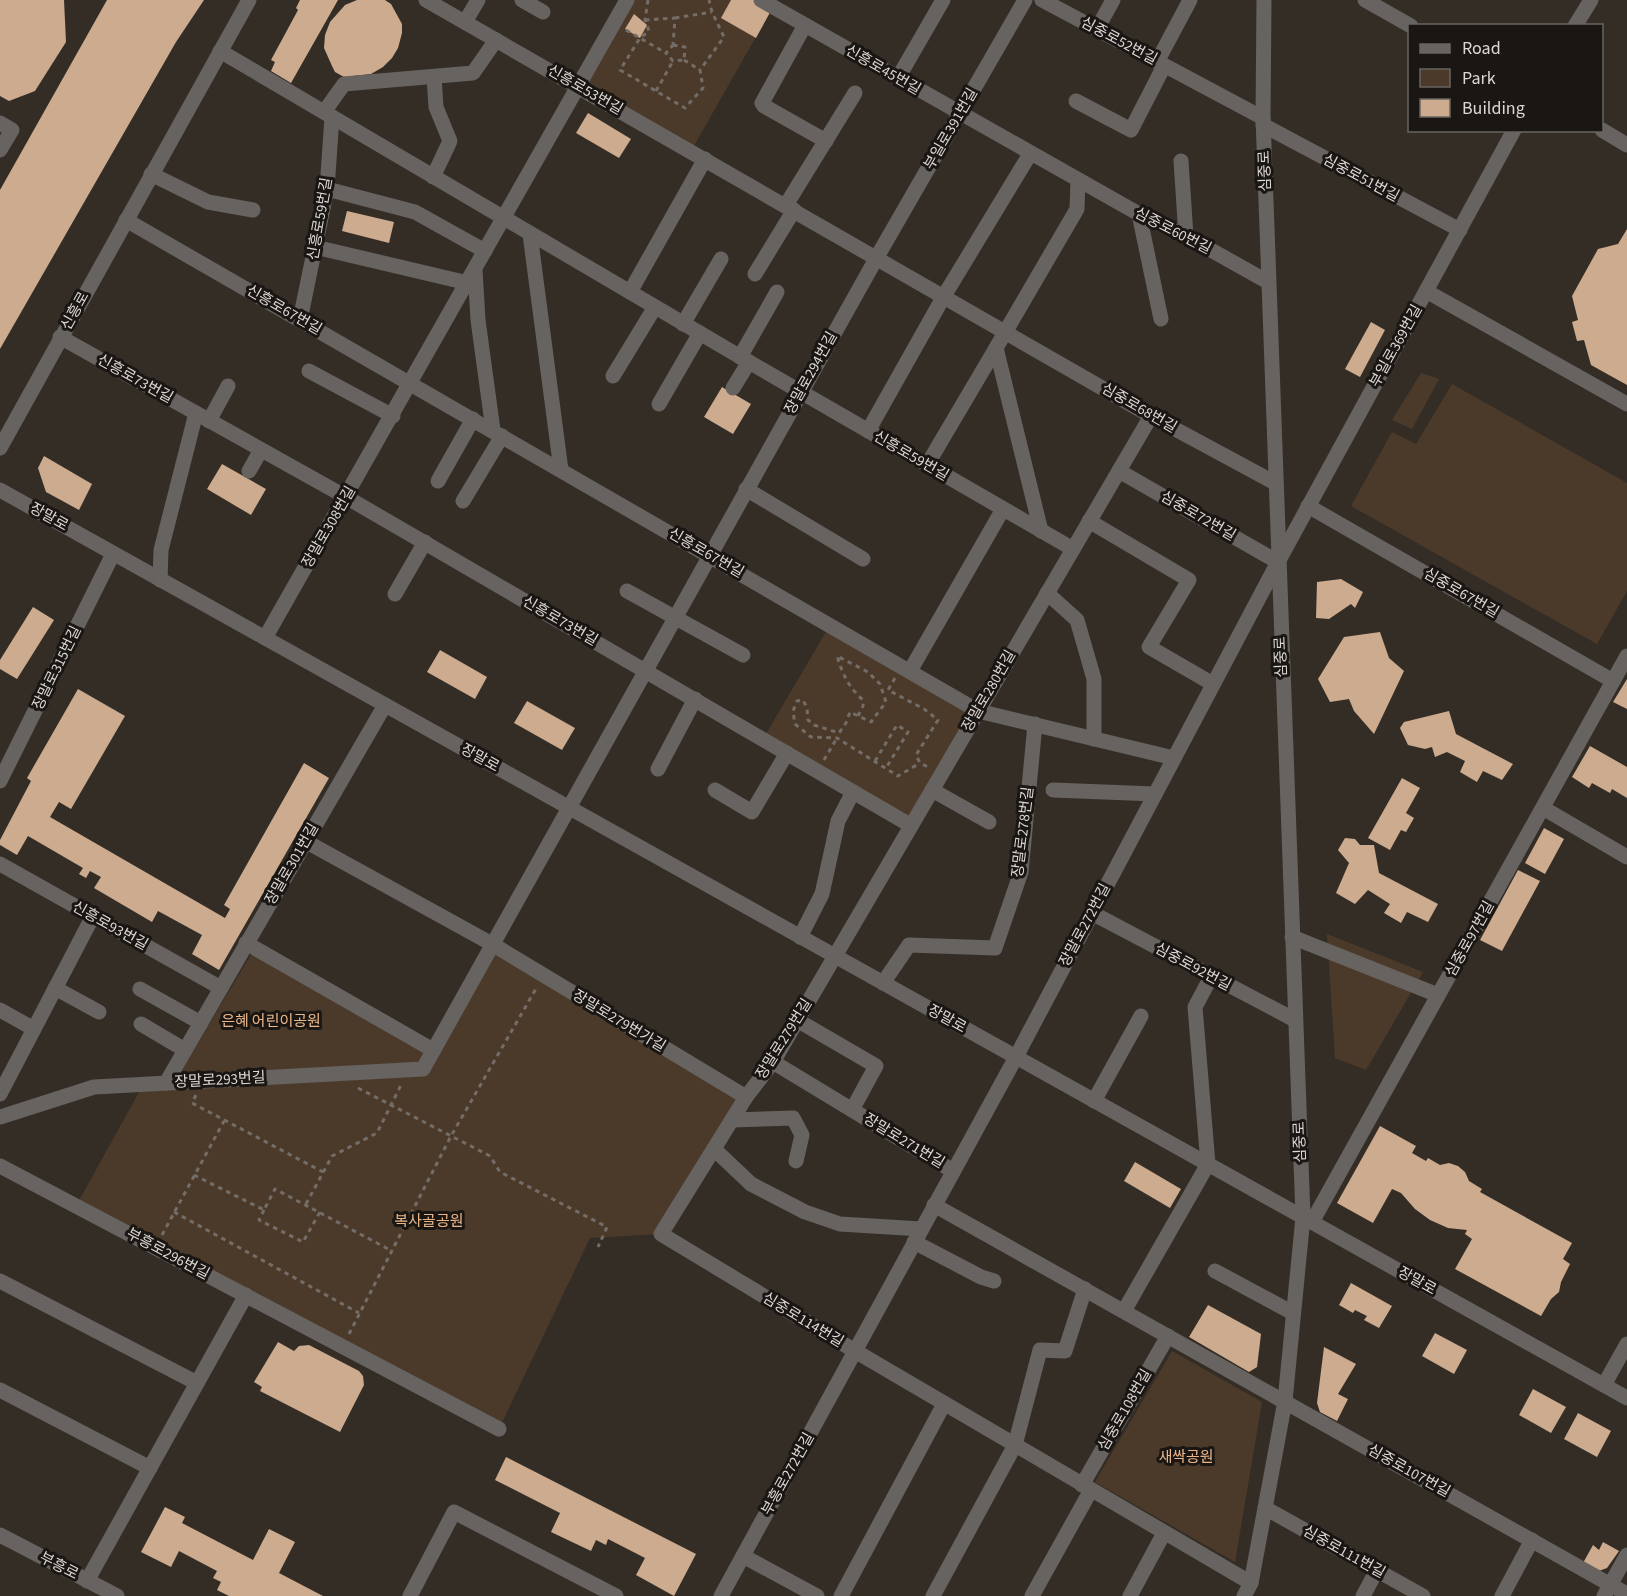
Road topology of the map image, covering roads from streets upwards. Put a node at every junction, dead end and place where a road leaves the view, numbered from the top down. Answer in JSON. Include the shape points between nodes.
{"nodes":[{"id":1,"x":249,"y":0,"type":"edge"},
{"id":2,"x":426,"y":0,"type":"edge"},
{"id":3,"x":478,"y":0,"type":"edge"},
{"id":4,"x":522,"y":0,"type":"edge"},
{"id":5,"x":627,"y":0,"type":"edge"},
{"id":6,"x":761,"y":0,"type":"edge"},
{"id":7,"x":943,"y":0,"type":"edge"},
{"id":8,"x":1025,"y":0,"type":"edge"},
{"id":9,"x":1042,"y":0,"type":"edge"},
{"id":10,"x":1113,"y":0,"type":"edge"},
{"id":11,"x":1190,"y":0,"type":"edge"},
{"id":12,"x":1264,"y":0,"type":"edge"},
{"id":13,"x":1365,"y":0,"type":"edge"},
{"id":14,"x":1591,"y":0,"type":"edge"},
{"id":15,"x":543,"y":12,"type":"dead end"},
{"id":16,"x":465,"y":22,"type":"junction"},
{"id":17,"x":1408,"y":24,"type":"edge"},
{"id":18,"x":1576,"y":24,"type":"edge"},
{"id":19,"x":805,"y":25,"type":"junction"},
{"id":20,"x":1097,"y":29,"type":"junction"},
{"id":21,"x":496,"y":40,"type":"junction"},
{"id":22,"x":220,"y":51,"type":"junction"},
{"id":23,"x":1161,"y":64,"type":"junction"},
{"id":24,"x":434,"y":77,"type":"junction"},
{"id":25,"x":898,"y":78,"type":"junction"},
{"id":26,"x":577,"y":86,"type":"junction"},
{"id":27,"x":855,"y":93,"type":"dead end"},
{"id":28,"x":1076,"y":101,"type":"dead end"},
{"id":29,"x":960,"y":114,"type":"junction"},
{"id":30,"x":328,"y":115,"type":"junction"},
{"id":31,"x":1263,"y":122,"type":"junction"},
{"id":32,"x":0,"y":123,"type":"edge"},
{"id":33,"x":1603,"y":131,"type":"edge"},
{"id":34,"x":1513,"y":132,"type":"edge"},
{"id":35,"x":826,"y":141,"type":"junction"},
{"id":36,"x":1627,"y":145,"type":"edge"},
{"id":37,"x":0,"y":150,"type":"edge"},
{"id":38,"x":1030,"y":153,"type":"junction"},
{"id":39,"x":705,"y":159,"type":"junction"},
{"id":40,"x":1181,"y":161,"type":"dead end"},
{"id":41,"x":152,"y":174,"type":"junction"},
{"id":42,"x":433,"y":177,"type":"junction"},
{"id":43,"x":1078,"y":180,"type":"junction"},
{"id":44,"x":327,"y":189,"type":"junction"},
{"id":45,"x":790,"y":208,"type":"junction"},
{"id":46,"x":254,"y":210,"type":"dead end"},
{"id":47,"x":1139,"y":214,"type":"junction"},
{"id":48,"x":503,"y":218,"type":"junction"},
{"id":49,"x":126,"y":220,"type":"junction"},
{"id":50,"x":1460,"y":230,"type":"junction"},
{"id":51,"x":530,"y":234,"type":"junction"},
{"id":52,"x":1186,"y":236,"type":"junction"},
{"id":53,"x":315,"y":247,"type":"junction"},
{"id":54,"x":485,"y":250,"type":"junction"},
{"id":55,"x":877,"y":257,"type":"junction"},
{"id":56,"x":721,"y":259,"type":"dead end"},
{"id":57,"x":755,"y":274,"type":"dead end"},
{"id":58,"x":471,"y":276,"type":"junction"},
{"id":59,"x":1268,"y":282,"type":"junction"},
{"id":60,"x":1426,"y":291,"type":"junction"},
{"id":61,"x":630,"y":292,"type":"junction"},
{"id":62,"x":777,"y":292,"type":"dead end"},
{"id":63,"x":944,"y":296,"type":"junction"},
{"id":64,"x":655,"y":307,"type":"junction"},
{"id":65,"x":1161,"y":319,"type":"dead end"},
{"id":66,"x":300,"y":320,"type":"junction"},
{"id":67,"x":683,"y":324,"type":"junction"},
{"id":68,"x":1005,"y":331,"type":"junction"},
{"id":69,"x":700,"y":333,"type":"junction"},
{"id":70,"x":60,"y":337,"type":"junction"},
{"id":71,"x":996,"y":348,"type":"junction"},
{"id":72,"x":744,"y":359,"type":"junction"},
{"id":73,"x":309,"y":371,"type":"dead end"},
{"id":74,"x":613,"y":376,"type":"dead end"},
{"id":75,"x":411,"y":384,"type":"junction"},
{"id":76,"x":228,"y":386,"type":"dead end"},
{"id":77,"x":733,"y":388,"type":"dead end"},
{"id":78,"x":801,"y":392,"type":"junction"},
{"id":79,"x":659,"y":404,"type":"dead end"},
{"id":80,"x":1627,"y":404,"type":"edge"},
{"id":81,"x":393,"y":416,"type":"junction"},
{"id":82,"x":1151,"y":416,"type":"junction"},
{"id":83,"x":203,"y":417,"type":"junction"},
{"id":84,"x":473,"y":419,"type":"junction"},
{"id":85,"x":868,"y":431,"type":"junction"},
{"id":86,"x":497,"y":433,"type":"junction"},
{"id":87,"x":0,"y":448,"type":"edge"},
{"id":88,"x":261,"y":450,"type":"junction"},
{"id":89,"x":927,"y":465,"type":"junction"},
{"id":90,"x":561,"y":470,"type":"junction"},
{"id":91,"x":249,"y":471,"type":"dead end"},
{"id":92,"x":1119,"y":471,"type":"junction"},
{"id":93,"x":438,"y":481,"type":"dead end"},
{"id":94,"x":1275,"y":483,"type":"junction"},
{"id":95,"x":746,"y":489,"type":"junction"},
{"id":96,"x":0,"y":490,"type":"edge"},
{"id":97,"x":346,"y":497,"type":"junction"},
{"id":98,"x":464,"y":501,"type":"dead end"},
{"id":99,"x":1308,"y":506,"type":"junction"},
{"id":100,"x":1003,"y":509,"type":"junction"},
{"id":101,"x":1089,"y":521,"type":"junction"},
{"id":102,"x":1041,"y":531,"type":"junction"},
{"id":103,"x":425,"y":542,"type":"junction"},
{"id":104,"x":1073,"y":549,"type":"junction"},
{"id":105,"x":113,"y":554,"type":"junction"},
{"id":106,"x":710,"y":555,"type":"junction"},
{"id":107,"x":863,"y":559,"type":"dead end"},
{"id":108,"x":1278,"y":562,"type":"junction"},
{"id":109,"x":160,"y":580,"type":"junction"},
{"id":110,"x":627,"y":591,"type":"dead end"},
{"id":111,"x":1047,"y":593,"type":"junction"},
{"id":112,"x":395,"y":594,"type":"dead end"},
{"id":113,"x":674,"y":618,"type":"junction"},
{"id":114,"x":265,"y":638,"type":"junction"},
{"id":115,"x":743,"y":655,"type":"dead end"},
{"id":116,"x":1627,"y":656,"type":"edge"},
{"id":117,"x":906,"y":669,"type":"junction"},
{"id":118,"x":645,"y":670,"type":"junction"},
{"id":119,"x":1613,"y":681,"type":"junction"},
{"id":120,"x":1213,"y":684,"type":"junction"},
{"id":121,"x":695,"y":699,"type":"junction"},
{"id":122,"x":385,"y":705,"type":"junction"},
{"id":123,"x":978,"y":711,"type":"junction"},
{"id":124,"x":1035,"y":724,"type":"junction"},
{"id":125,"x":1094,"y":739,"type":"junction"},
{"id":126,"x":787,"y":753,"type":"junction"},
{"id":127,"x":1174,"y":758,"type":"junction"},
{"id":128,"x":658,"y":769,"type":"dead end"},
{"id":129,"x":0,"y":781,"type":"edge"},
{"id":130,"x":715,"y":790,"type":"dead end"},
{"id":131,"x":932,"y":790,"type":"junction"},
{"id":132,"x":1053,"y":790,"type":"dead end"},
{"id":133,"x":853,"y":792,"type":"junction"},
{"id":134,"x":1155,"y":794,"type":"junction"},
{"id":135,"x":568,"y":807,"type":"junction"},
{"id":136,"x":1543,"y":808,"type":"junction"},
{"id":137,"x":989,"y":822,"type":"dead end"},
{"id":138,"x":910,"y":825,"type":"junction"},
{"id":139,"x":305,"y":841,"type":"junction"},
{"id":140,"x":1627,"y":856,"type":"edge"},
{"id":141,"x":0,"y":864,"type":"edge"},
{"id":142,"x":1092,"y":913,"type":"junction"},
{"id":143,"x":93,"y":916,"type":"junction"},
{"id":144,"x":800,"y":936,"type":"junction"},
{"id":145,"x":1292,"y":937,"type":"junction"},
{"id":146,"x":246,"y":943,"type":"junction"},
{"id":147,"x":492,"y":944,"type":"junction"},
{"id":148,"x":834,"y":956,"type":"junction"},
{"id":149,"x":1211,"y":976,"type":"junction"},
{"id":150,"x":883,"y":983,"type":"junction"},
{"id":151,"x":55,"y":988,"type":"junction"},
{"id":152,"x":221,"y":988,"type":"junction"},
{"id":153,"x":140,"y":990,"type":"dead end"},
{"id":154,"x":1438,"y":995,"type":"junction"},
{"id":155,"x":0,"y":1010,"type":"edge"},
{"id":156,"x":99,"y":1012,"type":"dead end"},
{"id":157,"x":1140,"y":1016,"type":"dead end"},
{"id":158,"x":797,"y":1020,"type":"junction"},
{"id":159,"x":1295,"y":1020,"type":"junction"},
{"id":160,"x":201,"y":1023,"type":"junction"},
{"id":161,"x":141,"y":1024,"type":"dead end"},
{"id":162,"x":34,"y":1029,"type":"junction"},
{"id":163,"x":185,"y":1050,"type":"junction"},
{"id":164,"x":433,"y":1050,"type":"junction"},
{"id":165,"x":1016,"y":1057,"type":"junction"},
{"id":166,"x":773,"y":1062,"type":"junction"},
{"id":167,"x":166,"y":1083,"type":"junction"},
{"id":168,"x":0,"y":1094,"type":"edge"},
{"id":169,"x":746,"y":1097,"type":"junction"},
{"id":170,"x":1094,"y":1101,"type":"junction"},
{"id":171,"x":852,"y":1110,"type":"junction"},
{"id":172,"x":0,"y":1117,"type":"edge"},
{"id":173,"x":732,"y":1120,"type":"junction"},
{"id":174,"x":714,"y":1149,"type":"junction"},
{"id":175,"x":796,"y":1161,"type":"dead end"},
{"id":176,"x":1208,"y":1164,"type":"junction"},
{"id":177,"x":0,"y":1166,"type":"edge"},
{"id":178,"x":953,"y":1172,"type":"junction"},
{"id":179,"x":934,"y":1205,"type":"junction"},
{"id":180,"x":1307,"y":1220,"type":"junction"},
{"id":181,"x":661,"y":1234,"type":"joint"},
{"id":182,"x":918,"y":1236,"type":"junction"},
{"id":183,"x":1215,"y":1271,"type":"dead end"},
{"id":184,"x":0,"y":1281,"type":"edge"},
{"id":185,"x":994,"y":1281,"type":"dead end"},
{"id":186,"x":1085,"y":1289,"type":"junction"},
{"id":187,"x":246,"y":1295,"type":"junction"},
{"id":188,"x":1124,"y":1311,"type":"junction"},
{"id":189,"x":1293,"y":1313,"type":"junction"},
{"id":190,"x":1168,"y":1336,"type":"junction"},
{"id":191,"x":1627,"y":1344,"type":"edge"},
{"id":192,"x":855,"y":1351,"type":"junction"},
{"id":193,"x":197,"y":1383,"type":"junction"},
{"id":194,"x":1604,"y":1385,"type":"junction"},
{"id":195,"x":0,"y":1390,"type":"edge"},
{"id":196,"x":1627,"y":1398,"type":"edge"},
{"id":197,"x":1285,"y":1401,"type":"junction"},
{"id":198,"x":944,"y":1404,"type":"junction"},
{"id":199,"x":499,"y":1429,"type":"dead end"},
{"id":200,"x":1015,"y":1446,"type":"junction"},
{"id":201,"x":150,"y":1467,"type":"junction"},
{"id":202,"x":1086,"y":1488,"type":"junction"},
{"id":203,"x":1265,"y":1508,"type":"junction"},
{"id":204,"x":1164,"y":1533,"type":"junction"},
{"id":205,"x":0,"y":1535,"type":"edge"},
{"id":206,"x":1532,"y":1540,"type":"junction"},
{"id":207,"x":1627,"y":1555,"type":"edge"},
{"id":208,"x":743,"y":1556,"type":"junction"},
{"id":209,"x":1377,"y":1570,"type":"junction"},
{"id":210,"x":87,"y":1581,"type":"junction"},
{"id":211,"x":1247,"y":1590,"type":"edge"},
{"id":212,"x":1607,"y":1590,"type":"edge"},
{"id":213,"x":1627,"y":1594,"type":"edge"},
{"id":214,"x":117,"y":1596,"type":"edge"},
{"id":215,"x":410,"y":1596,"type":"edge"},
{"id":216,"x":616,"y":1596,"type":"edge"},
{"id":217,"x":721,"y":1596,"type":"edge"},
{"id":218,"x":817,"y":1596,"type":"edge"},
{"id":219,"x":841,"y":1596,"type":"edge"},
{"id":220,"x":933,"y":1596,"type":"edge"},
{"id":221,"x":1032,"y":1596,"type":"edge"},
{"id":222,"x":1130,"y":1596,"type":"edge"},
{"id":223,"x":1363,"y":1596,"type":"edge"},
{"id":224,"x":1423,"y":1596,"type":"edge"},
{"id":225,"x":1502,"y":1596,"type":"edge"}],
"edges":[{"from":1,"to":22,"type":"street","name":"신흥로"},
{"from":2,"to":16,"type":"street","name":"신흥로53번길"},
{"from":3,"to":16,"type":"street"},
{"from":4,"to":15,"type":"street"},
{"from":5,"to":26,"type":"street","name":"장말로308번길"},
{"from":6,"to":19,"type":"street","name":"신흥로45번길"},
{"from":7,"to":25,"type":"street"},
{"from":8,"to":29,"type":"street","name":"부일로391번길"},
{"from":9,"to":20,"type":"street","name":"심중로52번길"},
{"from":10,"to":20,"type":"street"},
{"from":11,"to":23,"type":"street"},
{"from":12,"to":31,"type":"street","name":"심중로"},
{"from":13,"to":17,"type":"street"},
{"from":14,"to":18,"type":"street"},
{"from":16,"to":21,"type":"street","name":"신흥로53번길"},
{"from":19,"to":25,"type":"street","name":"신흥로45번길"},
{"from":19,"to":35,"type":"street","via":[[762,103]]},
{"from":20,"to":23,"type":"street","name":"심중로52번길"},
{"from":21,"to":24,"type":"street","via":[[473,73]]},
{"from":21,"to":26,"type":"street","name":"신흥로53번길"},
{"from":22,"to":30,"type":"street","name":"신흥로59번길"},
{"from":22,"to":41,"type":"street","name":"신흥로"},
{"from":23,"to":28,"type":"street","name":"심중로52번길","via":[[1131,130]]},
{"from":23,"to":31,"type":"street","name":"심중로52번길"},
{"from":24,"to":30,"type":"street","via":[[344,84]]},
{"from":24,"to":42,"type":"street","via":[[435,107],[450,141]]},
{"from":25,"to":29,"type":"street","name":"신흥로45번길"},
{"from":26,"to":39,"type":"street","name":"신흥로53번길"},
{"from":26,"to":48,"type":"street","name":"장말로308번길"},
{"from":27,"to":35,"type":"street"},
{"from":29,"to":38,"type":"street","name":"심중로60번길"},
{"from":29,"to":55,"type":"street","name":"부일로391번길"},
{"from":30,"to":42,"type":"street","name":"신흥로59번길"},
{"from":30,"to":44,"type":"street","name":"신흥로59번길"},
{"from":31,"to":50,"type":"street","name":"심중로51번길"},
{"from":31,"to":59,"type":"street","name":"심중로"},
{"from":32,"to":37,"type":"street","via":[[12,130]]},
{"from":33,"to":36,"type":"street"},
{"from":34,"to":50,"type":"street","name":"부일로369번길"},
{"from":35,"to":45,"type":"street"},
{"from":38,"to":43,"type":"street","name":"심중로60번길"},
{"from":38,"to":63,"type":"street"},
{"from":39,"to":45,"type":"street","name":"신흥로53번길"},
{"from":39,"to":61,"type":"street"},
{"from":40,"to":52,"type":"street"},
{"from":41,"to":46,"type":"street","via":[[208,202]]},
{"from":41,"to":49,"type":"street","name":"신흥로"},
{"from":42,"to":48,"type":"street","name":"신흥로59번길"},
{"from":43,"to":47,"type":"street","name":"심중로60번길"},
{"from":43,"to":68,"type":"street","via":[[1077,209]]},
{"from":44,"to":53,"type":"street","name":"신흥로59번길"},
{"from":44,"to":54,"type":"street","via":[[415,212]]},
{"from":45,"to":55,"type":"street","name":"신흥로53번길"},
{"from":45,"to":57,"type":"street"},
{"from":47,"to":52,"type":"street","name":"심중로60번길"},
{"from":47,"to":65,"type":"street"},
{"from":48,"to":51,"type":"street","name":"신흥로59번길"},
{"from":48,"to":54,"type":"street","name":"장말로308번길"},
{"from":49,"to":66,"type":"street","name":"신흥로67번길"},
{"from":49,"to":70,"type":"street","name":"신흥로"},
{"from":50,"to":60,"type":"street","name":"부일로369번길"},
{"from":51,"to":61,"type":"street","name":"신흥로59번길"},
{"from":51,"to":90,"type":"street"},
{"from":52,"to":59,"type":"street","name":"심중로60번길"},
{"from":53,"to":58,"type":"street"},
{"from":53,"to":66,"type":"street","name":"신흥로59번길"},
{"from":54,"to":58,"type":"street","name":"장말로308번길"},
{"from":55,"to":63,"type":"street","name":"심중로68번길"},
{"from":55,"to":78,"type":"street","name":"장말로294번길"},
{"from":56,"to":67,"type":"street"},
{"from":58,"to":75,"type":"street","name":"장말로308번길"},
{"from":58,"to":86,"type":"street","name":"장말로308번길"},
{"from":59,"to":94,"type":"street","name":"심중로"},
{"from":60,"to":80,"type":"street"},
{"from":60,"to":99,"type":"street","name":"부일로369번길"},
{"from":61,"to":64,"type":"street","name":"신흥로59번길"},
{"from":62,"to":72,"type":"street"},
{"from":63,"to":68,"type":"street","name":"심중로68번길"},
{"from":63,"to":85,"type":"street"},
{"from":64,"to":67,"type":"street","name":"신흥로59번길"},
{"from":64,"to":74,"type":"street"},
{"from":66,"to":75,"type":"street","name":"신흥로67번길"},
{"from":67,"to":69,"type":"street","name":"신흥로59번길"},
{"from":68,"to":71,"type":"street"},
{"from":68,"to":82,"type":"street","name":"심중로68번길"},
{"from":69,"to":72,"type":"street","name":"신흥로59번길"},
{"from":69,"to":79,"type":"street"},
{"from":70,"to":83,"type":"street","name":"신흥로73번길"},
{"from":70,"to":87,"type":"street","name":"신흥로"},
{"from":71,"to":89,"type":"street"},
{"from":71,"to":102,"type":"street"},
{"from":72,"to":77,"type":"street"},
{"from":72,"to":78,"type":"street","name":"신흥로59번길"},
{"from":73,"to":81,"type":"street"},
{"from":75,"to":81,"type":"street","name":"장말로308번길"},
{"from":75,"to":84,"type":"street","name":"신흥로67번길"},
{"from":76,"to":83,"type":"street"},
{"from":78,"to":85,"type":"street","name":"신흥로59번길"},
{"from":78,"to":95,"type":"street","name":"장말로294번길"},
{"from":81,"to":97,"type":"street","name":"장말로308번길"},
{"from":82,"to":92,"type":"street","name":"장말로280번길"},
{"from":82,"to":94,"type":"street","name":"심중로68번길"},
{"from":83,"to":88,"type":"street","name":"신흥로73번길"},
{"from":83,"to":109,"type":"street","via":[[161,550]]},
{"from":84,"to":86,"type":"street","name":"신흥로67번길"},
{"from":84,"to":93,"type":"street"},
{"from":85,"to":89,"type":"street","name":"신흥로59번길"},
{"from":86,"to":90,"type":"street","name":"신흥로67번길"},
{"from":86,"to":98,"type":"street"},
{"from":88,"to":91,"type":"street"},
{"from":88,"to":97,"type":"street","name":"신흥로73번길"},
{"from":89,"to":100,"type":"street","name":"신흥로59번길"},
{"from":90,"to":106,"type":"street","name":"신흥로67번길"},
{"from":92,"to":101,"type":"street","name":"장말로280번길"},
{"from":92,"to":108,"type":"street","name":"심중로72번길"},
{"from":94,"to":108,"type":"street","name":"심중로"},
{"from":95,"to":106,"type":"street","name":"장말로294번길"},
{"from":95,"to":107,"type":"street"},
{"from":96,"to":105,"type":"street","name":"장말로"},
{"from":97,"to":103,"type":"street","name":"신흥로73번길"},
{"from":97,"to":114,"type":"street","name":"장말로308번길"},
{"from":99,"to":108,"type":"street","name":"부일로369번길"},
{"from":99,"to":119,"type":"street","name":"심중로67번길"},
{"from":100,"to":102,"type":"street","name":"신흥로59번길"},
{"from":100,"to":117,"type":"street"},
{"from":101,"to":104,"type":"street","name":"장말로280번길"},
{"from":101,"to":120,"type":"street","via":[[1189,580],[1149,647]]},
{"from":102,"to":104,"type":"street","name":"신흥로59번길"},
{"from":103,"to":112,"type":"street"},
{"from":103,"to":118,"type":"street","name":"신흥로73번길"},
{"from":104,"to":111,"type":"street","name":"장말로280번길"},
{"from":105,"to":109,"type":"street","name":"장말로"},
{"from":105,"to":129,"type":"street","name":"장말로315번길"},
{"from":106,"to":113,"type":"street","name":"장말로294번길"},
{"from":106,"to":117,"type":"street","name":"신흥로67번길"},
{"from":108,"to":120,"type":"street","name":"장말로272번길"},
{"from":108,"to":145,"type":"street","name":"심중로"},
{"from":109,"to":114,"type":"street","name":"장말로"},
{"from":110,"to":113,"type":"street"},
{"from":111,"to":123,"type":"street","name":"장말로280번길"},
{"from":111,"to":125,"type":"street","via":[[1077,620],[1094,679]]},
{"from":113,"to":115,"type":"street"},
{"from":113,"to":118,"type":"street","name":"장말로294번길"},
{"from":114,"to":122,"type":"street","name":"장말로"},
{"from":116,"to":119,"type":"street","name":"심중로97번길"},
{"from":117,"to":123,"type":"street","name":"신흥로67번길"},
{"from":118,"to":121,"type":"street","name":"신흥로73번길"},
{"from":118,"to":135,"type":"street","name":"장말로294번길"},
{"from":119,"to":136,"type":"street","name":"심중로97번길"},
{"from":120,"to":127,"type":"street","name":"장말로272번길"},
{"from":121,"to":126,"type":"street","name":"신흥로73번길"},
{"from":121,"to":128,"type":"street"},
{"from":122,"to":135,"type":"street","name":"장말로"},
{"from":122,"to":139,"type":"street","name":"장말로301번길"},
{"from":123,"to":124,"type":"street","name":"신흥로67번길"},
{"from":123,"to":131,"type":"street","name":"장말로280번길"},
{"from":124,"to":125,"type":"street","name":"신흥로67번길"},
{"from":124,"to":150,"type":"street","name":"장말로278번길","via":[[1021,872],[994,948],[909,945]]},
{"from":125,"to":127,"type":"street","name":"신흥로67번길"},
{"from":126,"to":130,"type":"street","via":[[752,812]]},
{"from":126,"to":133,"type":"street","name":"신흥로73번길"},
{"from":127,"to":134,"type":"street","name":"장말로272번길"},
{"from":131,"to":137,"type":"street"},
{"from":131,"to":138,"type":"street","name":"장말로280번길"},
{"from":132,"to":134,"type":"street"},
{"from":133,"to":138,"type":"street","name":"신흥로73번길"},
{"from":133,"to":144,"type":"street","via":[[838,821],[822,894]]},
{"from":134,"to":142,"type":"street","name":"장말로272번길"},
{"from":135,"to":144,"type":"street","name":"장말로"},
{"from":135,"to":147,"type":"street","name":"장말로293번길"},
{"from":136,"to":140,"type":"street"},
{"from":136,"to":154,"type":"street","name":"심중로97번길"},
{"from":138,"to":148,"type":"street","name":"장말로280번길"},
{"from":139,"to":146,"type":"street","name":"장말로301번길"},
{"from":139,"to":147,"type":"street"},
{"from":141,"to":143,"type":"street","name":"신흥로93번길"},
{"from":142,"to":149,"type":"street","name":"심중로92번길"},
{"from":142,"to":165,"type":"street","name":"장말로272번길"},
{"from":143,"to":151,"type":"street"},
{"from":143,"to":152,"type":"street","name":"신흥로93번길"},
{"from":144,"to":148,"type":"street","name":"장말로"},
{"from":145,"to":154,"type":"street"},
{"from":145,"to":159,"type":"street","name":"심중로"},
{"from":146,"to":152,"type":"street","name":"장말로301번길"},
{"from":146,"to":164,"type":"street"},
{"from":147,"to":164,"type":"street","name":"장말로293번길"},
{"from":147,"to":169,"type":"street","name":"장말로279번가길"},
{"from":148,"to":150,"type":"street","name":"장말로"},
{"from":148,"to":158,"type":"street","name":"장말로279번길"},
{"from":149,"to":159,"type":"street","name":"심중로92번길"},
{"from":149,"to":176,"type":"street","via":[[1195,1007]]},
{"from":150,"to":165,"type":"street","name":"장말로"},
{"from":151,"to":156,"type":"street"},
{"from":151,"to":162,"type":"street"},
{"from":152,"to":160,"type":"street","name":"장말로301번길"},
{"from":153,"to":160,"type":"street"},
{"from":154,"to":180,"type":"street","name":"심중로97번길"},
{"from":155,"to":162,"type":"street"},
{"from":157,"to":170,"type":"street"},
{"from":158,"to":166,"type":"street","name":"장말로279번길"},
{"from":158,"to":171,"type":"street","name":"장말로271번길","via":[[876,1066]]},
{"from":159,"to":180,"type":"street","name":"심중로"},
{"from":160,"to":163,"type":"street","name":"장말로301번길"},
{"from":161,"to":163,"type":"street"},
{"from":162,"to":168,"type":"street"},
{"from":163,"to":167,"type":"street","name":"장말로301번길"},
{"from":164,"to":167,"type":"street","name":"장말로293번길","via":[[423,1069]]},
{"from":165,"to":170,"type":"street","name":"장말로"},
{"from":165,"to":178,"type":"street","name":"장말로271번길"},
{"from":166,"to":169,"type":"street","name":"장말로279번길"},
{"from":166,"to":171,"type":"street"},
{"from":167,"to":172,"type":"street","name":"장말로293번길","via":[[94,1087]]},
{"from":169,"to":173,"type":"street","name":"장말로279번길"},
{"from":170,"to":176,"type":"street","name":"장말로"},
{"from":171,"to":178,"type":"street","name":"장말로271번길"},
{"from":173,"to":174,"type":"street","name":"장말로279번길"},
{"from":173,"to":175,"type":"street","via":[[793,1118],[802,1135]]},
{"from":174,"to":181,"type":"street","name":"장말로279번길"},
{"from":174,"to":182,"type":"street","via":[[751,1184],[805,1212],[840,1224]]},
{"from":176,"to":180,"type":"street","name":"장말로"},
{"from":176,"to":188,"type":"street"},
{"from":177,"to":187,"type":"street","name":"부흥로296번길"},
{"from":178,"to":179,"type":"street","name":"장말로271번길"},
{"from":179,"to":182,"type":"street","name":"장말로271번길"},
{"from":179,"to":186,"type":"street"},
{"from":180,"to":189,"type":"street","name":"심중로"},
{"from":180,"to":194,"type":"street","name":"장말로"},
{"from":181,"to":192,"type":"street","name":"심중로114번길"},
{"from":182,"to":185,"type":"street","via":[[981,1277]]},
{"from":182,"to":192,"type":"street","name":"장말로271번길"},
{"from":183,"to":189,"type":"street"},
{"from":184,"to":193,"type":"street"},
{"from":186,"to":188,"type":"street"},
{"from":186,"to":200,"type":"street","via":[[1065,1351],[1040,1350]]},
{"from":187,"to":193,"type":"street"},
{"from":187,"to":199,"type":"street","name":"부흥로296번길"},
{"from":188,"to":190,"type":"street"},
{"from":189,"to":197,"type":"street","name":"심중로"},
{"from":190,"to":197,"type":"street"},
{"from":190,"to":202,"type":"street","name":"심중로108번길"},
{"from":191,"to":194,"type":"street"},
{"from":192,"to":198,"type":"street","name":"심중로114번길"},
{"from":192,"to":208,"type":"street","name":"부흥로272번길"},
{"from":193,"to":201,"type":"street"},
{"from":194,"to":196,"type":"street","name":"장말로"},
{"from":195,"to":201,"type":"street"},
{"from":197,"to":203,"type":"street","name":"심중로"},
{"from":197,"to":206,"type":"street","name":"심중로107번길"},
{"from":198,"to":200,"type":"street","name":"심중로114번길"},
{"from":198,"to":219,"type":"street"},
{"from":200,"to":202,"type":"street","name":"심중로114번길"},
{"from":200,"to":220,"type":"street"},
{"from":201,"to":210,"type":"street"},
{"from":202,"to":204,"type":"street","name":"심중로114번길"},
{"from":202,"to":221,"type":"street"},
{"from":203,"to":209,"type":"street","name":"심중로111번길"},
{"from":203,"to":211,"type":"street","name":"심중로"},
{"from":204,"to":211,"type":"street","name":"심중로114번길"},
{"from":204,"to":222,"type":"street"},
{"from":205,"to":210,"type":"street","name":"부흥로"},
{"from":206,"to":212,"type":"street","name":"심중로107번길"},
{"from":206,"to":225,"type":"street"},
{"from":207,"to":212,"type":"street"},
{"from":208,"to":217,"type":"street","name":"부흥로272번길"},
{"from":208,"to":218,"type":"street"},
{"from":209,"to":223,"type":"street"},
{"from":209,"to":224,"type":"street","name":"심중로111번길"},
{"from":210,"to":214,"type":"street","name":"부흥로"},
{"from":212,"to":213,"type":"street","name":"심중로107번길"},
{"from":215,"to":216,"type":"street","via":[[454,1512]]}]}
